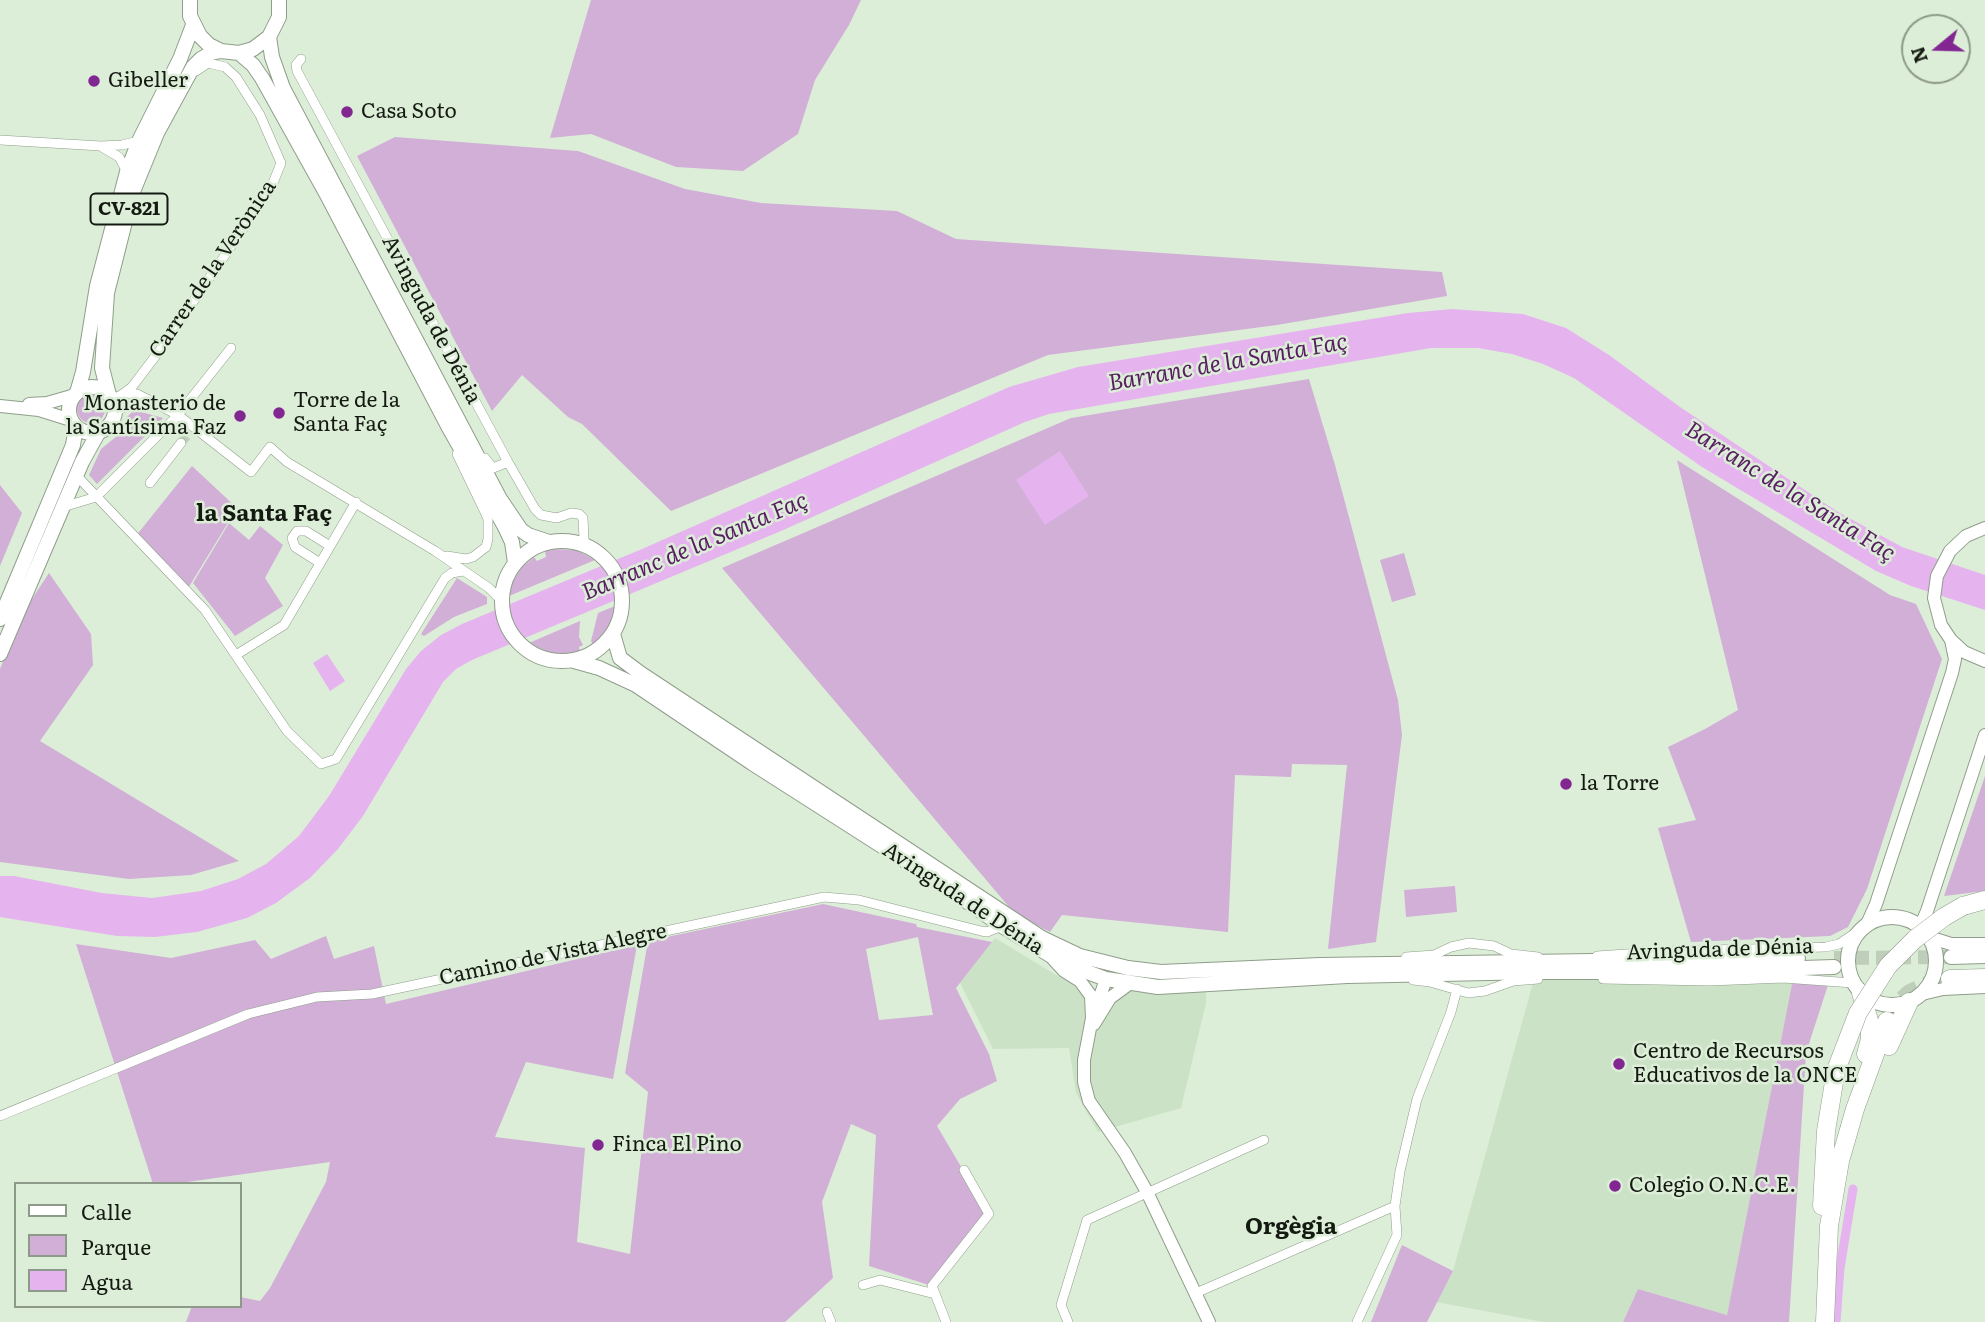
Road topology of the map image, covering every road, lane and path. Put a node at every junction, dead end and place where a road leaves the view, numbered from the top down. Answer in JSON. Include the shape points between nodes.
{"nodes":[{"id":1,"x":190,"y":0,"type":"edge"},
{"id":2,"x":279,"y":0,"type":"edge"},
{"id":3,"x":193,"y":25,"type":"junction"},
{"id":4,"x":269,"y":37,"type":"junction"},
{"id":5,"x":221,"y":51,"type":"junction"},
{"id":6,"x":239,"y":53,"type":"junction"},
{"id":7,"x":301,"y":60,"type":"dead end"},
{"id":8,"x":189,"y":75,"type":"junction"},
{"id":9,"x":0,"y":140,"type":"edge"},
{"id":10,"x":139,"y":141,"type":"junction"},
{"id":11,"x":101,"y":146,"type":"junction"},
{"id":12,"x":127,"y":172,"type":"junction"},
{"id":13,"x":231,"y":348,"type":"dead end"},
{"id":14,"x":76,"y":394,"type":"junction"},
{"id":15,"x":115,"y":400,"type":"junction"},
{"id":16,"x":153,"y":404,"type":"junction"},
{"id":17,"x":2,"y":406,"type":"edge"},
{"id":18,"x":179,"y":416,"type":"junction"},
{"id":19,"x":74,"y":424,"type":"junction"},
{"id":20,"x":448,"y":426,"type":"junction"},
{"id":21,"x":97,"y":433,"type":"junction"},
{"id":22,"x":465,"y":434,"type":"junction"},
{"id":23,"x":181,"y":443,"type":"tunnel mouth"},
{"id":24,"x":508,"y":462,"type":"junction"},
{"id":25,"x":498,"y":467,"type":"junction"},
{"id":26,"x":76,"y":475,"type":"junction"},
{"id":27,"x":150,"y":483,"type":"dead end"},
{"id":28,"x":96,"y":497,"type":"junction"},
{"id":29,"x":500,"y":499,"type":"junction"},
{"id":30,"x":356,"y":502,"type":"junction"},
{"id":31,"x":63,"y":507,"type":"junction"},
{"id":32,"x":1985,"y":528,"type":"edge"},
{"id":33,"x":549,"y":542,"type":"junction"},
{"id":34,"x":582,"y":544,"type":"junction"},
{"id":35,"x":330,"y":546,"type":"junction"},
{"id":36,"x":439,"y":554,"type":"junction"},
{"id":37,"x":320,"y":563,"type":"junction"},
{"id":38,"x":515,"y":563,"type":"junction"},
{"id":39,"x":463,"y":571,"type":"junction"},
{"id":40,"x":445,"y":578,"type":"junction"},
{"id":41,"x":501,"y":602,"type":"junction"},
{"id":42,"x":0,"y":619,"type":"edge"},
{"id":43,"x":613,"y":634,"type":"junction"},
{"id":44,"x":1951,"y":640,"type":"junction"},
{"id":45,"x":0,"y":654,"type":"edge"},
{"id":46,"x":236,"y":655,"type":"junction"},
{"id":47,"x":574,"y":661,"type":"junction"},
{"id":48,"x":1985,"y":661,"type":"edge"},
{"id":49,"x":1985,"y":735,"type":"edge"},
{"id":50,"x":1985,"y":900,"type":"edge"},
{"id":51,"x":1002,"y":926,"type":"junction"},
{"id":52,"x":1863,"y":927,"type":"junction"},
{"id":53,"x":1925,"y":932,"type":"junction"},
{"id":54,"x":1463,"y":944,"type":"junction"},
{"id":55,"x":1483,"y":944,"type":"junction"},
{"id":56,"x":1985,"y":944,"type":"edge"},
{"id":57,"x":1050,"y":956,"type":"junction"},
{"id":58,"x":1985,"y":956,"type":"edge"},
{"id":59,"x":1834,"y":963,"type":"tunnel mouth"},
{"id":60,"x":1364,"y":964,"type":"junction"},
{"id":61,"x":1985,"y":965,"type":"edge"},
{"id":62,"x":1568,"y":967,"type":"junction"},
{"id":63,"x":1951,"y":967,"type":"junction"},
{"id":64,"x":1451,"y":968,"type":"junction"},
{"id":65,"x":1492,"y":968,"type":"junction"},
{"id":66,"x":1194,"y":970,"type":"junction"},
{"id":67,"x":1398,"y":975,"type":"junction"},
{"id":68,"x":1985,"y":978,"type":"edge"},
{"id":69,"x":1105,"y":979,"type":"junction"},
{"id":70,"x":1129,"y":984,"type":"junction"},
{"id":71,"x":1985,"y":987,"type":"edge"},
{"id":72,"x":1857,"y":988,"type":"junction"},
{"id":73,"x":1457,"y":989,"type":"junction"},
{"id":74,"x":1485,"y":991,"type":"junction"},
{"id":75,"x":1916,"y":998,"type":"junction"},
{"id":76,"x":1887,"y":1021,"type":"tunnel mouth"},
{"id":77,"x":1091,"y":1024,"type":"junction"},
{"id":78,"x":0,"y":1116,"type":"edge"},
{"id":79,"x":1264,"y":1140,"type":"dead end"},
{"id":80,"x":964,"y":1170,"type":"dead end"},
{"id":81,"x":1147,"y":1192,"type":"junction"},
{"id":82,"x":1395,"y":1206,"type":"junction"},
{"id":83,"x":1825,"y":1247,"type":"junction"},
{"id":84,"x":863,"y":1285,"type":"dead end"},
{"id":85,"x":1196,"y":1293,"type":"junction"},
{"id":86,"x":935,"y":1294,"type":"junction"},
{"id":87,"x":827,"y":1312,"type":"dead end"},
{"id":88,"x":1065,"y":1321,"type":"edge"},
{"id":89,"x":831,"y":1322,"type":"edge"},
{"id":90,"x":946,"y":1322,"type":"edge"},
{"id":91,"x":1209,"y":1322,"type":"edge"},
{"id":92,"x":1357,"y":1322,"type":"edge"},
{"id":93,"x":1816,"y":1322,"type":"edge"},
{"id":94,"x":1825,"y":1322,"type":"edge"}],
"edges":[{"from":1,"to":3,"type":"main road","number":"CV-821"},
{"from":2,"to":4,"type":"main road","via":[[279,16]]},
{"from":3,"to":5,"type":"main road","via":[[209,45]]},
{"from":3,"to":10,"type":"main road","number":"CV-821"},
{"from":4,"to":6,"type":"main road"},
{"from":4,"to":22,"type":"main road","name":"Avinguda de Dénia","via":[[283,88]]},
{"from":5,"to":6,"type":"main road"},
{"from":5,"to":8,"type":"main road","number":"CV-821","via":[[201,59]]},
{"from":6,"to":20,"type":"main road","name":"Avinguda de Dénia","via":[[253,65],[277,102]]},
{"from":7,"to":24,"type":"street","name":"Avinguda de Dénia","via":[[296,71]]},
{"from":8,"to":15,"type":"main road","number":"CV-821","via":[[137,182],[107,293],[102,368]]},
{"from":8,"to":15,"type":"street","name":"Carrer de la Verònica","via":[[208,63],[225,67],[260,114],[282,163],[271,188],[168,340],[132,387]]},
{"from":9,"to":11,"type":"street"},
{"from":10,"to":11,"type":"street"},
{"from":10,"to":12,"type":"main road","number":"CV-821"},
{"from":11,"to":12,"type":"street","via":[[119,157]]},
{"from":12,"to":14,"type":"main road","number":"CV-821","via":[[97,286]]},
{"from":13,"to":18,"type":"street"},
{"from":14,"to":15,"type":"main road","via":[[93,387]]},
{"from":14,"to":17,"type":"main road","via":[[47,403]]},
{"from":14,"to":19,"type":"main road","number":"CV-821","via":[[69,407]]},
{"from":15,"to":16,"type":"street"},
{"from":15,"to":16,"type":"street","via":[[138,394]]},
{"from":15,"to":21,"type":"main road","via":[[109,426]]},
{"from":16,"to":18,"type":"street"},
{"from":17,"to":19,"type":"main road","via":[[39,410]]},
{"from":18,"to":28,"type":"street"},
{"from":18,"to":30,"type":"street","via":[[251,472],[270,447]]},
{"from":19,"to":21,"type":"main road","via":[[84,432]]},
{"from":19,"to":42,"type":"main road","number":"CV-821","via":[[73,445]]},
{"from":20,"to":36,"type":"street","via":[[488,519],[488,538],[486,547],[473,557]]},
{"from":20,"to":38,"type":"main road","name":"Avinguda de Dénia","via":[[505,527]]},
{"from":21,"to":26,"type":"main road"},
{"from":22,"to":25,"type":"street","via":[[489,466]]},
{"from":22,"to":29,"type":"main road","name":"Avinguda de Dénia"},
{"from":23,"to":27,"type":"street"},
{"from":24,"to":25,"type":"street"},
{"from":24,"to":34,"type":"street","name":"Avinguda de Dénia","via":[[541,514],[557,518],[579,514]]},
{"from":25,"to":29,"type":"street"},
{"from":26,"to":28,"type":"street"},
{"from":26,"to":31,"type":"main road"},
{"from":28,"to":31,"type":"street"},
{"from":28,"to":46,"type":"street","via":[[205,610]]},
{"from":29,"to":33,"type":"main road","name":"Avinguda de Dénia","via":[[521,530]]},
{"from":30,"to":35,"type":"street"},
{"from":30,"to":36,"type":"street"},
{"from":31,"to":45,"type":"main road"},
{"from":32,"to":44,"type":"main road","via":[[1966,536],[1947,555],[1937,576],[1934,598],[1941,625]]},
{"from":33,"to":34,"type":"main road"},
{"from":33,"to":38,"type":"main road"},
{"from":34,"to":43,"type":"main road","via":[[603,557],[615,573],[622,603]]},
{"from":35,"to":37,"type":"street"},
{"from":35,"to":37,"type":"street","via":[[306,531],[297,531],[292,538],[295,547]]},
{"from":36,"to":39,"type":"street"},
{"from":36,"to":40,"type":"street","via":[[447,568]]},
{"from":37,"to":46,"type":"street","via":[[284,625]]},
{"from":38,"to":41,"type":"main road","via":[[505,580]]},
{"from":39,"to":40,"type":"street"},
{"from":39,"to":41,"type":"street"},
{"from":40,"to":46,"type":"street","via":[[336,759],[321,764],[288,731]]},
{"from":41,"to":47,"type":"main road","via":[[508,630],[520,645],[542,659]]},
{"from":43,"to":47,"type":"main road","via":[[598,650]]},
{"from":43,"to":66,"type":"main road","name":"Avinguda de Dénia","via":[[620,658],[640,673],[1042,938],[1080,956],[1128,968]]},
{"from":44,"to":48,"type":"main road"},
{"from":44,"to":52,"type":"main road","via":[[1952,673],[1876,904]]},
{"from":47,"to":51,"type":"main road","name":"Avinguda de Dénia","via":[[636,685]]},
{"from":49,"to":53,"type":"main road","via":[[1927,911]]},
{"from":50,"to":83,"type":"highway","bridge":true,"via":[[1944,917],[1915,939],[1888,966],[1858,1013],[1836,1070],[1826,1131]]},
{"from":51,"to":57,"type":"main road","name":"Avinguda de Dénia"},
{"from":51,"to":78,"type":"street","name":"Camino de Vista Alegre","via":[[988,932],[859,900],[824,897],[372,994],[317,997],[248,1014]]},
{"from":52,"to":53,"type":"main road","via":[[1894,916]]},
{"from":52,"to":62,"type":"street","name":"Avinguda de Dénia","via":[[1839,944],[1826,947],[1607,954]]},
{"from":52,"to":72,"type":"main road","via":[[1848,951],[1848,969]]},
{"from":53,"to":56,"type":"main road","via":[[1951,944]]},
{"from":53,"to":75,"type":"main road","via":[[1936,960],[1935,972]]},
{"from":54,"to":55,"type":"street","name":"Avinguda de Dénia"},
{"from":54,"to":60,"type":"street","name":"Avinguda de Dénia","via":[[1434,955],[1380,957]]},
{"from":54,"to":64,"type":"street","via":[[1455,950]]},
{"from":55,"to":62,"type":"street","name":"Avinguda de Dénia"},
{"from":55,"to":65,"type":"street","via":[[1490,951]]},
{"from":57,"to":69,"type":"main road","name":"Avinguda de Dénia"},
{"from":57,"to":77,"type":"main road","via":[[1087,988],[1093,1003]]},
{"from":58,"to":63,"type":"main road"},
{"from":59,"to":62,"type":"main road","name":"Avinguda de Dénia"},
{"from":60,"to":64,"type":"main road","name":"Avinguda de Dénia"},
{"from":60,"to":66,"type":"main road","name":"Avinguda de Dénia"},
{"from":61,"to":63,"type":"main road"},
{"from":62,"to":65,"type":"main road","name":"Avinguda de Dénia"},
{"from":62,"to":72,"type":"street","name":"Avinguda de Dénia","via":[[1589,978],[1783,978]]},
{"from":62,"to":74,"type":"street","name":"Avinguda de Dénia","via":[[1545,979],[1513,981]]},
{"from":63,"to":68,"type":"highway"},
{"from":64,"to":65,"type":"main road","name":"Avinguda de Dénia"},
{"from":64,"to":67,"type":"main road","name":"Avinguda de Dénia"},
{"from":64,"to":73,"type":"street"},
{"from":65,"to":74,"type":"street","via":[[1492,982]]},
{"from":66,"to":69,"type":"main road","via":[[1180,977],[1117,974]]},
{"from":67,"to":70,"type":"main road","name":"Avinguda de Dénia","via":[[1206,986]]},
{"from":67,"to":73,"type":"street","name":"Avinguda de Dénia"},
{"from":69,"to":70,"type":"main road","name":"Avinguda de Dénia"},
{"from":69,"to":77,"type":"main road"},
{"from":70,"to":77,"type":"main road","via":[[1110,998]]},
{"from":71,"to":75,"type":"main road","via":[[1943,989]]},
{"from":72,"to":75,"type":"main road","via":[[1889,1005]]},
{"from":72,"to":83,"type":"highway","via":[[1870,1024],[1870,1039],[1833,1161]]},
{"from":73,"to":74,"type":"street","name":"Avinguda de Dénia"},
{"from":73,"to":82,"type":"street","via":[[1418,1099]]},
{"from":75,"to":83,"type":"highway","via":[[1888,1050]]},
{"from":76,"to":83,"type":"highway","via":[[1843,1149]]},
{"from":77,"to":81,"type":"main road","via":[[1084,1071],[1089,1101]]},
{"from":79,"to":81,"type":"street"},
{"from":80,"to":86,"type":"street","via":[[989,1214],[932,1286]]},
{"from":81,"to":85,"type":"main road"},
{"from":81,"to":88,"type":"street","via":[[1087,1220],[1061,1305]]},
{"from":82,"to":85,"type":"street"},
{"from":82,"to":92,"type":"street","via":[[1397,1235]]},
{"from":83,"to":93,"type":"highway"},
{"from":83,"to":94,"type":"highway"},
{"from":84,"to":86,"type":"street","via":[[880,1280]]},
{"from":85,"to":91,"type":"main road"},
{"from":86,"to":90,"type":"street"},
{"from":87,"to":89,"type":"street"}]}
